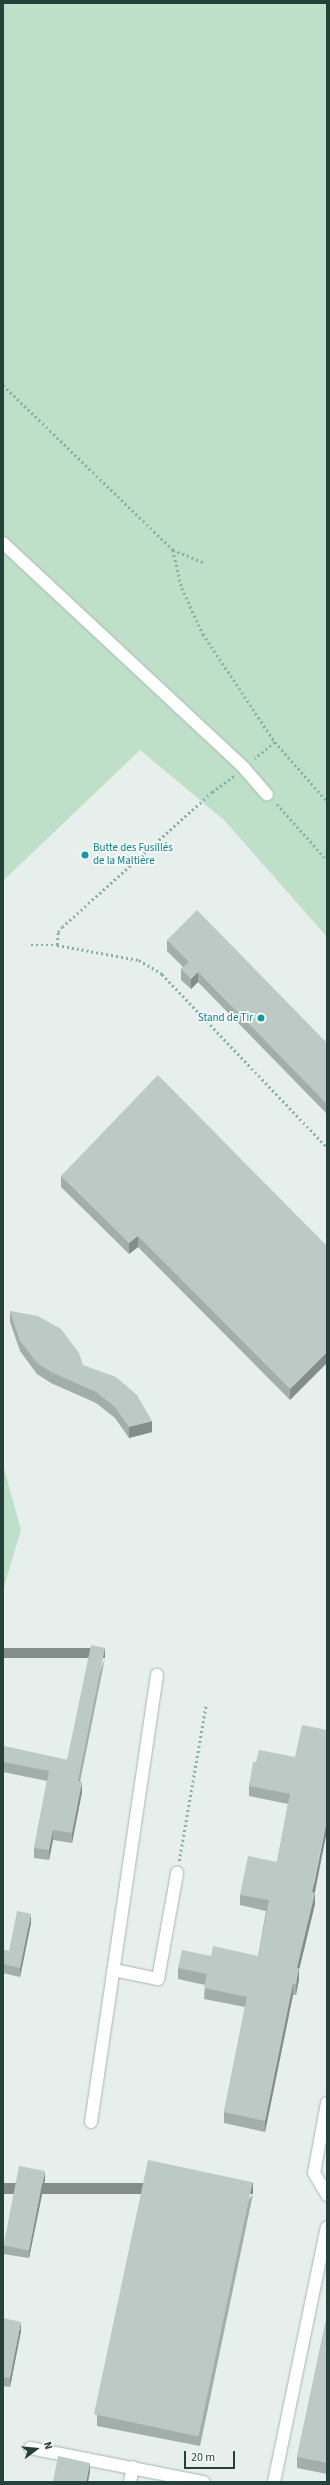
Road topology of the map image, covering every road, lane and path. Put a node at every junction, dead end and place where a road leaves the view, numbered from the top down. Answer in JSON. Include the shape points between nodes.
{"nodes":[{"id":1,"x":3,"y":385,"type":"edge"},
{"id":2,"x":3,"y":543,"type":"edge"},
{"id":3,"x":173,"y":550,"type":"junction"},
{"id":4,"x":205,"y":564,"type":"dead end"},
{"id":5,"x":275,"y":742,"type":"junction"},
{"id":6,"x":244,"y":768,"type":"junction"},
{"id":7,"x":267,"y":794,"type":"joint"},
{"id":8,"x":327,"y":801,"type":"edge"},
{"id":9,"x":327,"y":860,"type":"edge"},
{"id":10,"x":32,"y":945,"type":"dead end"},
{"id":11,"x":57,"y":945,"type":"junction"},
{"id":12,"x":327,"y":1146,"type":"edge"},
{"id":13,"x":157,"y":1675,"type":"dead end"},
{"id":14,"x":206,"y":1705,"type":"dead end"},
{"id":15,"x":177,"y":1873,"type":"joint"},
{"id":16,"x":114,"y":1970,"type":"junction"},
{"id":17,"x":327,"y":2103,"type":"edge"},
{"id":18,"x":91,"y":2122,"type":"dead end"},
{"id":19,"x":327,"y":2196,"type":"edge"},
{"id":20,"x":327,"y":2227,"type":"edge"},
{"id":21,"x":30,"y":2448,"type":"dead end"},
{"id":22,"x":133,"y":2467,"type":"junction"},
{"id":23,"x":130,"y":2482,"type":"edge"},
{"id":24,"x":204,"y":2482,"type":"edge"},
{"id":25,"x":274,"y":2482,"type":"edge"}],
"edges":[{"from":1,"to":3,"type":"path"},
{"from":2,"to":6,"type":"street"},
{"from":3,"to":4,"type":"path"},
{"from":3,"to":5,"type":"path","via":[[182,588],[203,634]]},
{"from":5,"to":6,"type":"path"},
{"from":5,"to":8,"type":"path"},
{"from":6,"to":7,"type":"street"},
{"from":6,"to":11,"type":"path","via":[[212,792],[62,927],[58,932]]},
{"from":7,"to":9,"type":"path"},
{"from":10,"to":11,"type":"path"},
{"from":11,"to":12,"type":"path","via":[[139,960],[162,974]]},
{"from":13,"to":16,"type":"street"},
{"from":14,"to":15,"type":"path"},
{"from":15,"to":16,"type":"street","via":[[158,1979]]},
{"from":16,"to":18,"type":"street"},
{"from":17,"to":19,"type":"street","via":[[314,2173]]},
{"from":20,"to":25,"type":"street"},
{"from":21,"to":22,"type":"street"},
{"from":22,"to":23,"type":"street"},
{"from":22,"to":24,"type":"street"}]}
